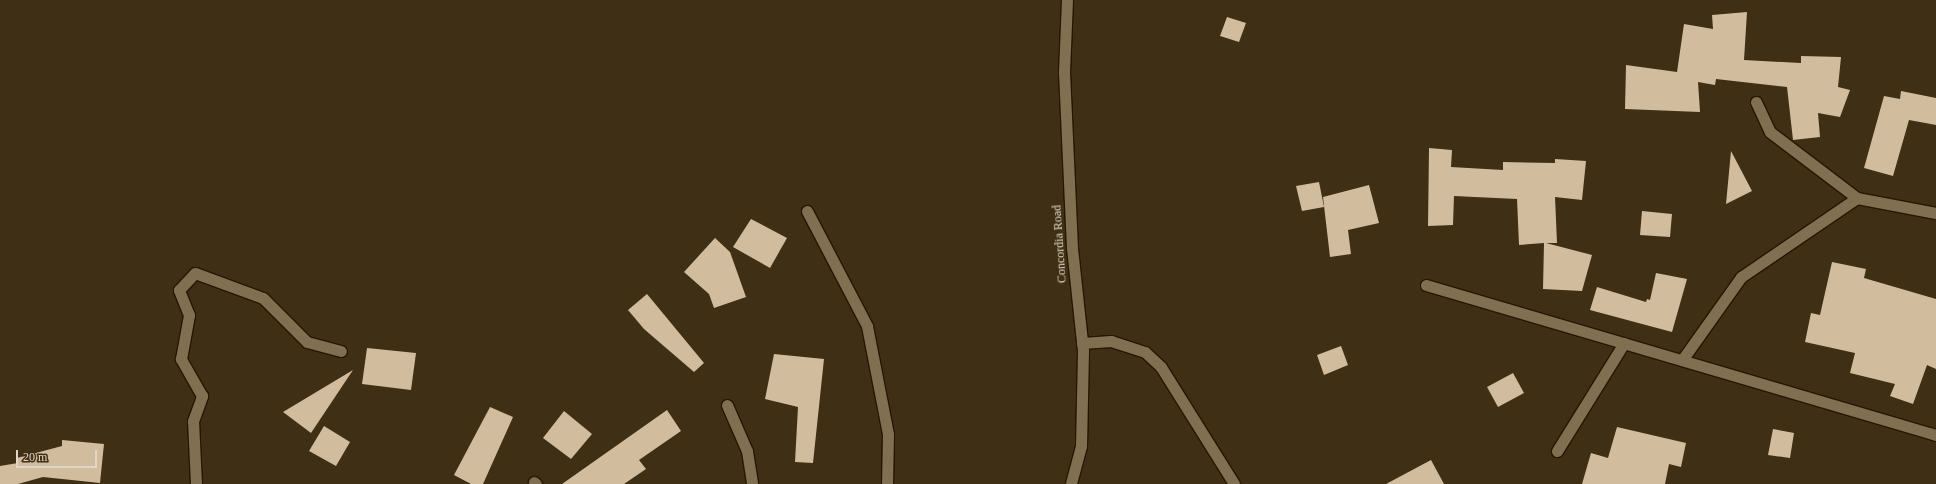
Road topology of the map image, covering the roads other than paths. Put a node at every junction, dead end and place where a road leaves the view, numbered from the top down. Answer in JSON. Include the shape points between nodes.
{"nodes":[{"id":1,"x":1067,"y":0,"type":"edge"},
{"id":2,"x":1756,"y":102,"type":"dead end"},
{"id":3,"x":1857,"y":198,"type":"junction"},
{"id":4,"x":807,"y":211,"type":"dead end"},
{"id":5,"x":1936,"y":213,"type":"edge"},
{"id":6,"x":1426,"y":285,"type":"dead end"},
{"id":7,"x":1082,"y":343,"type":"junction"},
{"id":8,"x":1624,"y":343,"type":"junction"},
{"id":9,"x":341,"y":351,"type":"dead end"},
{"id":10,"x":1682,"y":360,"type":"junction"},
{"id":11,"x":727,"y":406,"type":"dead end"},
{"id":12,"x":1936,"y":435,"type":"edge"},
{"id":13,"x":1558,"y":451,"type":"dead end"},
{"id":14,"x":196,"y":484,"type":"edge"},
{"id":15,"x":752,"y":484,"type":"edge"},
{"id":16,"x":887,"y":484,"type":"edge"},
{"id":17,"x":1071,"y":484,"type":"edge"},
{"id":18,"x":1234,"y":484,"type":"edge"}],
"edges":[{"from":1,"to":7,"type":"street","name":"Concordia Road","via":[[1064,72],[1072,248]]},
{"from":2,"to":3,"type":"street","via":[[1770,132]]},
{"from":3,"to":5,"type":"street"},
{"from":3,"to":10,"type":"street","via":[[1741,277]]},
{"from":4,"to":16,"type":"street","via":[[867,326],[888,434]]},
{"from":6,"to":8,"type":"street"},
{"from":7,"to":17,"type":"street","name":"Concordia Road","via":[[1081,446]]},
{"from":7,"to":18,"type":"street","via":[[1111,341],[1145,352],[1161,367]]},
{"from":8,"to":10,"type":"street"},
{"from":8,"to":13,"type":"street"},
{"from":9,"to":14,"type":"street","via":[[306,342],[263,298],[195,273],[179,290],[189,315],[181,359],[202,396],[193,421]]},
{"from":10,"to":12,"type":"street"},
{"from":11,"to":15,"type":"street","via":[[747,452]]}]}
